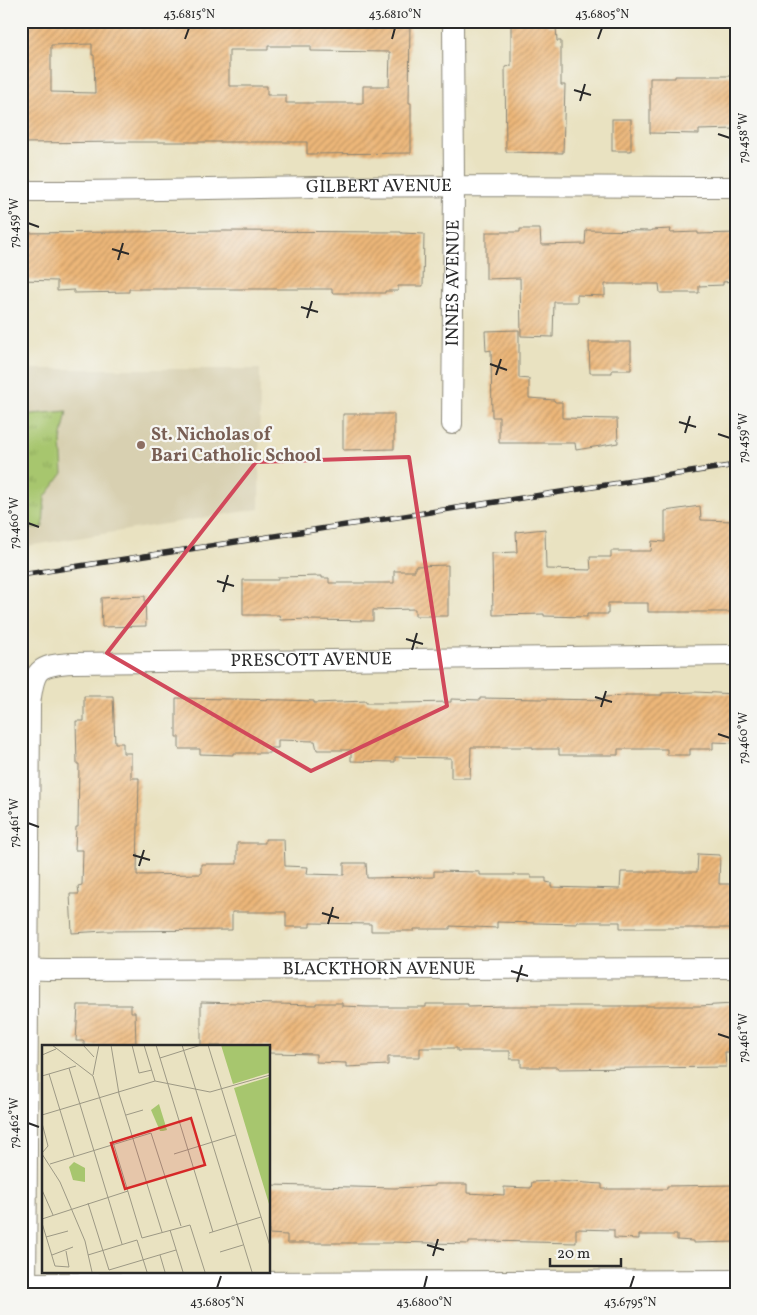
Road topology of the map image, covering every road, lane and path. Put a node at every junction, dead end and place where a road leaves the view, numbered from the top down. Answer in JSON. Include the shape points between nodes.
{"nodes":[{"id":1,"x":453,"y":21,"type":"edge"},
{"id":2,"x":454,"y":186,"type":"junction"},
{"id":3,"x":736,"y":187,"type":"edge"},
{"id":4,"x":21,"y":191,"type":"edge"},
{"id":5,"x":452,"y":424,"type":"dead end"},
{"id":6,"x":736,"y":655,"type":"edge"},
{"id":7,"x":736,"y":968,"type":"edge"},
{"id":8,"x":25,"y":969,"type":"edge"},
{"id":9,"x":736,"y":1280,"type":"edge"},
{"id":10,"x":24,"y":1286,"type":"edge"}],
"edges":[{"from":1,"to":2,"type":"street","name":"INNES AVENUE"},
{"from":2,"to":3,"type":"street","name":"GILBERT AVENUE"},
{"from":2,"to":4,"type":"street","name":"GILBERT AVENUE"},
{"from":2,"to":5,"type":"street","name":"INNES AVENUE"},
{"from":6,"to":8,"type":"street","name":"PRESCOTT AVENUE","via":[[50,664],[39,671],[32,686],[30,705]]},
{"from":7,"to":8,"type":"street","name":"BLACKTHORN AVENUE"},
{"from":8,"to":10,"type":"street"},
{"from":9,"to":10,"type":"street"}]}
